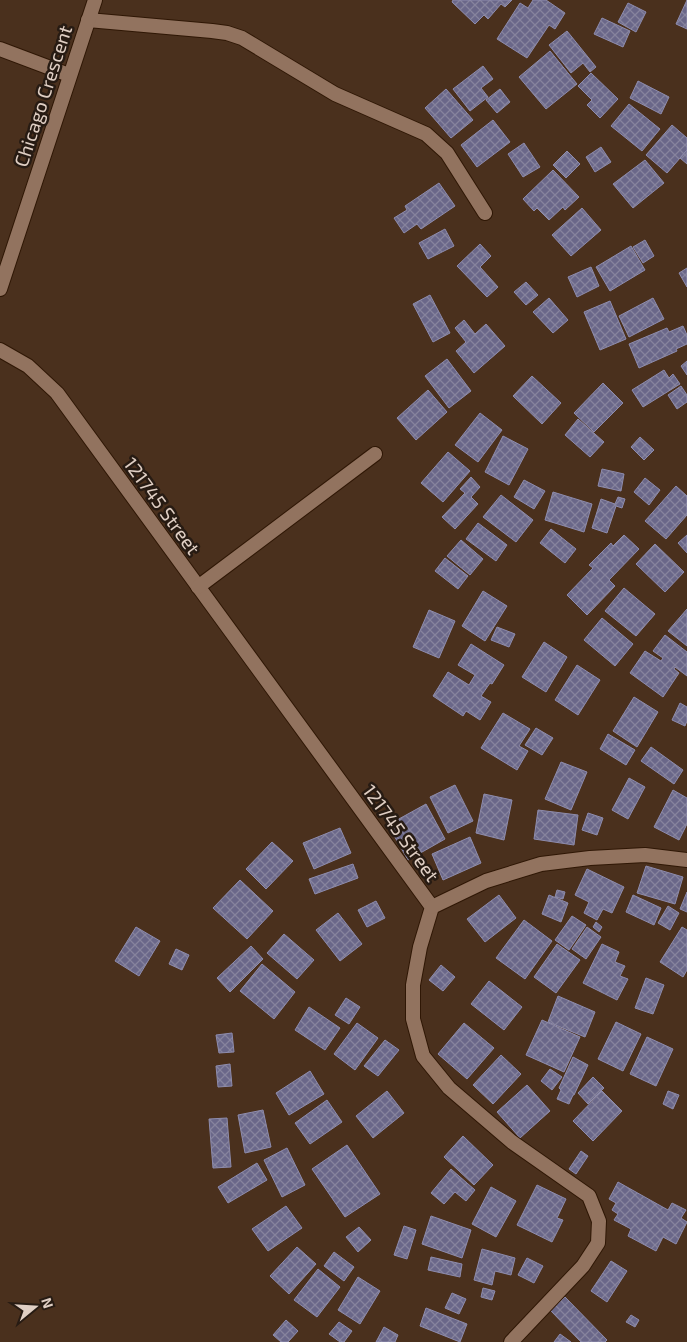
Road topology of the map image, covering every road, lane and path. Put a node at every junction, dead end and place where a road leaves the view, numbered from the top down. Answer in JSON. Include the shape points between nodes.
{"nodes":[{"id":1,"x":95,"y":0,"type":"edge"},
{"id":2,"x":88,"y":20,"type":"junction"},
{"id":3,"x":0,"y":49,"type":"edge"},
{"id":4,"x":69,"y":75,"type":"junction"},
{"id":5,"x":485,"y":213,"type":"dead end"},
{"id":6,"x":0,"y":289,"type":"edge"},
{"id":7,"x":0,"y":350,"type":"edge"},
{"id":8,"x":374,"y":454,"type":"dead end"},
{"id":9,"x":198,"y":587,"type":"junction"},
{"id":10,"x":687,"y":860,"type":"edge"},
{"id":11,"x":432,"y":907,"type":"junction"},
{"id":12,"x":511,"y":1342,"type":"edge"}],
"edges":[{"from":1,"to":2,"type":"street","name":"Chicago Crescent"},
{"from":2,"to":4,"type":"street","name":"Chicago Crescent"},
{"from":2,"to":5,"type":"street","via":[[212,30],[242,38],[335,94],[426,134],[447,152]]},
{"from":3,"to":4,"type":"street"},
{"from":4,"to":6,"type":"street","name":"Chicago Crescent"},
{"from":7,"to":9,"type":"street","name":"121745 Street","via":[[28,366],[57,393]]},
{"from":8,"to":9,"type":"street"},
{"from":9,"to":11,"type":"street","name":"121745 Street"},
{"from":10,"to":11,"type":"street","via":[[645,855],[541,864],[486,881]]},
{"from":11,"to":12,"type":"street","name":"121745 Street","via":[[413,985],[412,1019],[423,1056],[449,1088],[512,1142],[589,1196],[599,1221],[598,1243],[584,1266]]}]}
